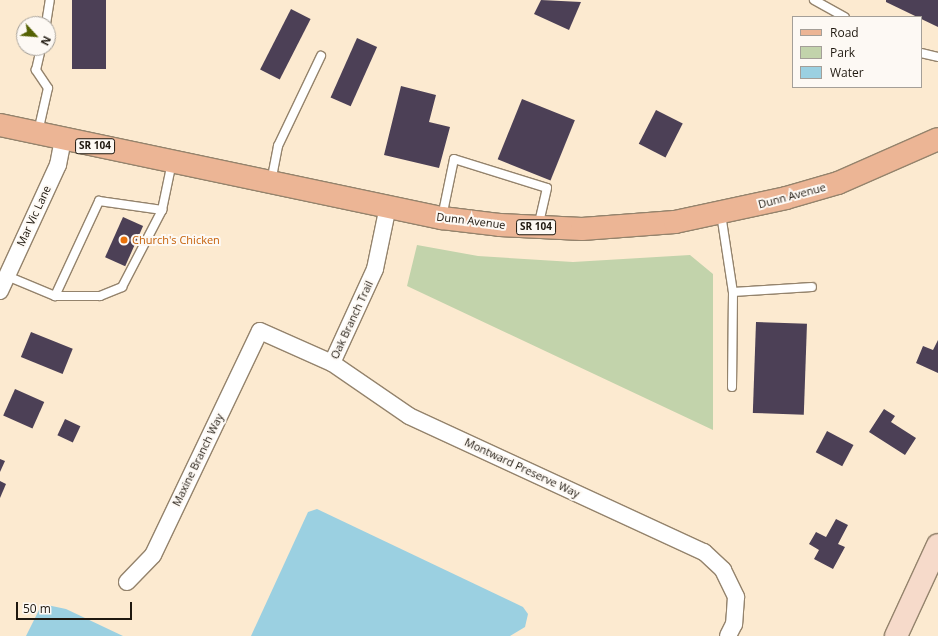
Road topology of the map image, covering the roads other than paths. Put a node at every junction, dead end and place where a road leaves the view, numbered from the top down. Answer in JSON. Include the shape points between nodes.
{"nodes":[{"id":1,"x":50,"y":0,"type":"edge"},
{"id":2,"x":816,"y":2,"type":"edge"},
{"id":3,"x":47,"y":16,"type":"edge"},
{"id":4,"x":843,"y":16,"type":"edge"},
{"id":5,"x":922,"y":53,"type":"edge"},
{"id":6,"x":39,"y":56,"type":"edge"},
{"id":7,"x":321,"y":56,"type":"dead end"},
{"id":8,"x":938,"y":57,"type":"edge"},
{"id":9,"x":0,"y":125,"type":"edge"},
{"id":10,"x":38,"y":133,"type":"junction"},
{"id":11,"x":63,"y":139,"type":"junction"},
{"id":12,"x":938,"y":139,"type":"edge"},
{"id":13,"x":172,"y":161,"type":"junction"},
{"id":14,"x":271,"y":183,"type":"junction"},
{"id":15,"x":388,"y":206,"type":"junction"},
{"id":16,"x":162,"y":210,"type":"junction"},
{"id":17,"x":721,"y":214,"type":"junction"},
{"id":18,"x":442,"y":218,"type":"junction"},
{"id":19,"x":538,"y":227,"type":"junction"},
{"id":20,"x":7,"y":276,"type":"junction"},
{"id":21,"x":812,"y":287,"type":"dead end"},
{"id":22,"x":0,"y":291,"type":"edge"},
{"id":23,"x":733,"y":292,"type":"junction"},
{"id":24,"x":55,"y":296,"type":"junction"},
{"id":25,"x":260,"y":331,"type":"joint"},
{"id":26,"x":332,"y":363,"type":"junction"},
{"id":27,"x":732,"y":387,"type":"dead end"},
{"id":28,"x":938,"y":545,"type":"edge"},
{"id":29,"x":127,"y":582,"type":"dead end"},
{"id":30,"x":728,"y":636,"type":"edge"},
{"id":31,"x":896,"y":636,"type":"edge"}],
"edges":[{"from":1,"to":3,"type":"lane"},
{"from":2,"to":4,"type":"lane"},
{"from":5,"to":8,"type":"lane"},
{"from":6,"to":10,"type":"lane","via":[[36,70],[48,88]]},
{"from":7,"to":14,"type":"lane","via":[[278,146]]},
{"from":9,"to":10,"type":"main road","name":"Dunn Avenue","number":"SR 104"},
{"from":10,"to":11,"type":"main road","name":"Dunn Avenue","number":"SR 104"},
{"from":11,"to":13,"type":"main road","name":"Dunn Avenue","number":"SR 104"},
{"from":11,"to":20,"type":"street","name":"Mar Vic Lane","via":[[58,165]]},
{"from":12,"to":17,"type":"main road","name":"Dunn Avenue","number":"SR 104","via":[[838,183]]},
{"from":13,"to":14,"type":"main road","name":"Dunn Avenue","number":"SR 104"},
{"from":13,"to":16,"type":"lane"},
{"from":14,"to":15,"type":"main road","name":"Dunn Avenue","number":"SR 104"},
{"from":15,"to":18,"type":"main road","name":"Dunn Avenue","number":"SR 104"},
{"from":15,"to":26,"type":"street","name":"Oak Branch Trail","via":[[375,269]]},
{"from":16,"to":24,"type":"lane","via":[[122,287],[100,296]]},
{"from":16,"to":24,"type":"lane","via":[[100,201]]},
{"from":17,"to":19,"type":"main road","name":"Dunn Avenue","number":"SR 104","via":[[630,226]]},
{"from":17,"to":23,"type":"lane"},
{"from":18,"to":19,"type":"main road","name":"Dunn Avenue","number":"SR 104"},
{"from":18,"to":19,"type":"lane","via":[[454,159],[546,188]]},
{"from":20,"to":22,"type":"street","name":"Mar Vic Lane"},
{"from":20,"to":24,"type":"lane"},
{"from":21,"to":23,"type":"lane"},
{"from":23,"to":27,"type":"lane"},
{"from":25,"to":26,"type":"street","name":"Montward Preserve Way"},
{"from":25,"to":29,"type":"street","name":"Maxine Branch Way","via":[[153,555]]},
{"from":26,"to":30,"type":"street","name":"Montward Preserve Way","via":[[409,416],[704,552],[723,570],[736,597],[734,624]]},
{"from":28,"to":31,"type":"street"}]}
